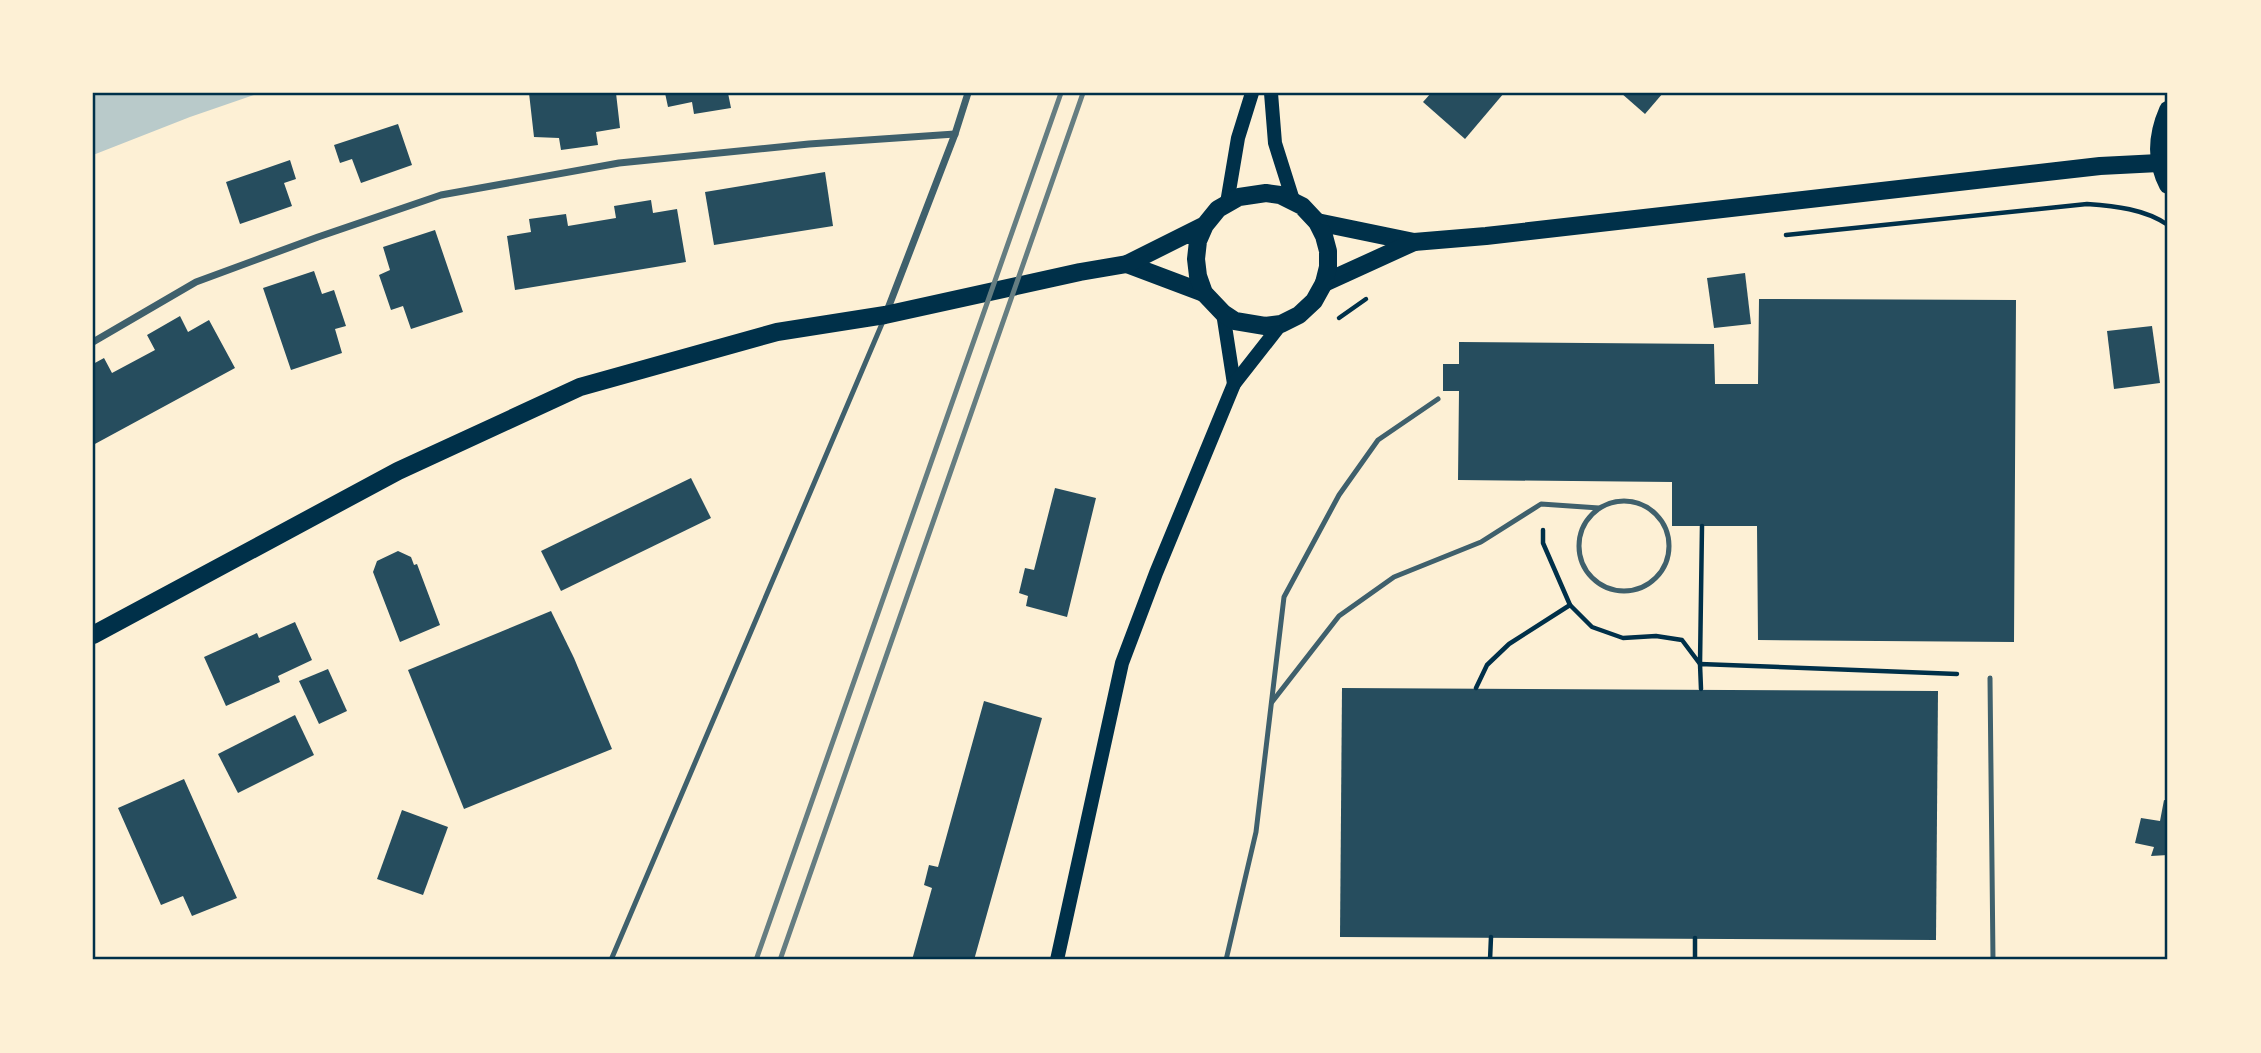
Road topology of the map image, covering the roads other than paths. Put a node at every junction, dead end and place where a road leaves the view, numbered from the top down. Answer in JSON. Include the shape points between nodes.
{"nodes":[{"id":1,"x":968,"y":93,"type":"edge"},
{"id":2,"x":1252,"y":93,"type":"edge"},
{"id":3,"x":1271,"y":93,"type":"edge"},
{"id":4,"x":2168,"y":110,"type":"edge"},
{"id":5,"x":955,"y":134,"type":"junction"},
{"id":6,"x":2159,"y":163,"type":"junction"},
{"id":7,"x":2168,"y":185,"type":"edge"},
{"id":8,"x":1293,"y":200,"type":"junction"},
{"id":9,"x":1227,"y":203,"type":"junction"},
{"id":10,"x":1317,"y":222,"type":"junction"},
{"id":11,"x":1205,"y":225,"type":"junction"},
{"id":12,"x":1414,"y":242,"type":"junction"},
{"id":13,"x":1127,"y":264,"type":"junction"},
{"id":14,"x":1324,"y":283,"type":"junction"},
{"id":15,"x":1204,"y":293,"type":"junction"},
{"id":16,"x":1223,"y":313,"type":"junction"},
{"id":17,"x":885,"y":315,"type":"junction"},
{"id":18,"x":1281,"y":324,"type":"junction"},
{"id":19,"x":93,"y":342,"type":"edge"},
{"id":20,"x":1234,"y":384,"type":"junction"},
{"id":21,"x":1438,"y":399,"type":"dead end"},
{"id":22,"x":1599,"y":508,"type":"junction"},
{"id":23,"x":93,"y":635,"type":"edge"},
{"id":24,"x":1990,"y":678,"type":"dead end"},
{"id":25,"x":1271,"y":702,"type":"junction"},
{"id":26,"x":611,"y":960,"type":"edge"},
{"id":27,"x":1057,"y":960,"type":"edge"},
{"id":28,"x":1226,"y":960,"type":"edge"},
{"id":29,"x":1993,"y":960,"type":"edge"}],
"edges":[{"from":1,"to":5,"type":"street"},
{"from":2,"to":9,"type":"main road","via":[[1238,138]]},
{"from":3,"to":8,"type":"main road","via":[[1275,143]]},
{"from":4,"to":6,"type":"main road","via":[[2160,129]]},
{"from":5,"to":17,"type":"street"},
{"from":5,"to":19,"type":"street","via":[[619,163],[441,195],[195,282]]},
{"from":6,"to":7,"type":"main road"},
{"from":6,"to":12,"type":"main road","via":[[2086,167]]},
{"from":8,"to":9,"type":"main road","via":[[1266,193]]},
{"from":8,"to":10,"type":"main road"},
{"from":9,"to":11,"type":"main road"},
{"from":10,"to":12,"type":"main road"},
{"from":10,"to":14,"type":"main road","via":[[1328,251]]},
{"from":11,"to":13,"type":"main road"},
{"from":11,"to":15,"type":"main road","via":[[1195,258]]},
{"from":12,"to":14,"type":"main road"},
{"from":13,"to":15,"type":"main road"},
{"from":13,"to":17,"type":"main road"},
{"from":14,"to":18,"type":"main road","via":[[1314,301]]},
{"from":15,"to":16,"type":"main road"},
{"from":16,"to":18,"type":"main road","via":[[1250,325]]},
{"from":16,"to":20,"type":"main road"},
{"from":17,"to":23,"type":"main road","via":[[777,332],[580,387],[398,471]]},
{"from":17,"to":26,"type":"lane"},
{"from":18,"to":20,"type":"main road"},
{"from":20,"to":27,"type":"main road","via":[[1122,663]]},
{"from":21,"to":25,"type":"lane","via":[[1378,440],[1339,495],[1284,597]]},
{"from":22,"to":22,"type":"lane","via":[[1588,519],[1579,548],[1591,577],[1619,591],[1648,584],[1659,574],[1670,548],[1662,521],[1653,510],[1627,500]]},
{"from":22,"to":25,"type":"lane","via":[[1541,504],[1481,542],[1394,576],[1339,616]]},
{"from":24,"to":29,"type":"lane"},
{"from":25,"to":28,"type":"lane","via":[[1256,832]]}]}
